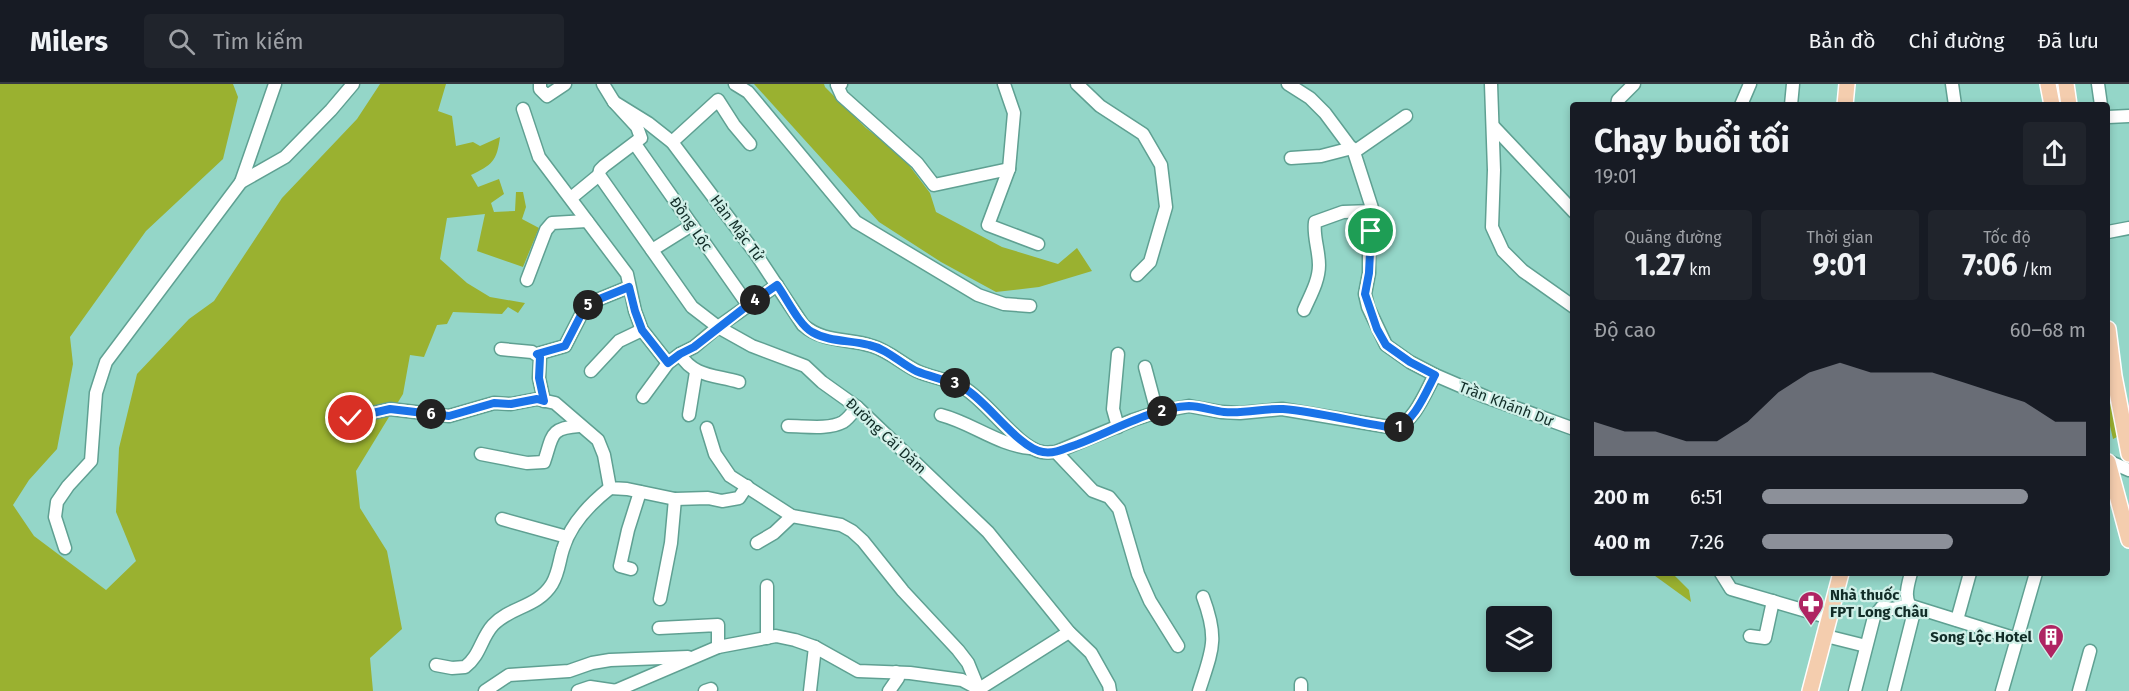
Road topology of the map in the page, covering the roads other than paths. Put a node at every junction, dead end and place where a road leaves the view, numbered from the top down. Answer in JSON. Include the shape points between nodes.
{"nodes":[{"id":1,"x":275,"y":84,"type":"edge"},
{"id":2,"x":353,"y":84,"type":"edge"},
{"id":3,"x":540,"y":84,"type":"edge"},
{"id":4,"x":565,"y":84,"type":"edge"},
{"id":5,"x":603,"y":84,"type":"edge"},
{"id":6,"x":735,"y":84,"type":"edge"},
{"id":7,"x":841,"y":84,"type":"edge"},
{"id":8,"x":1004,"y":84,"type":"edge"},
{"id":9,"x":1077,"y":84,"type":"edge"},
{"id":10,"x":1288,"y":84,"type":"edge"},
{"id":11,"x":1491,"y":84,"type":"edge"},
{"id":12,"x":1634,"y":84,"type":"edge"},
{"id":13,"x":1750,"y":84,"type":"edge"},
{"id":14,"x":1793,"y":84,"type":"edge"},
{"id":15,"x":1847,"y":84,"type":"edge"},
{"id":16,"x":1952,"y":84,"type":"edge"},
{"id":17,"x":2048,"y":84,"type":"edge"},
{"id":18,"x":2066,"y":84,"type":"edge"},
{"id":19,"x":2098,"y":84,"type":"edge"},
{"id":20,"x":614,"y":102,"type":"junction"},
{"id":21,"x":1618,"y":102,"type":"edge"},
{"id":22,"x":1742,"y":102,"type":"edge"},
{"id":23,"x":1791,"y":102,"type":"edge"},
{"id":24,"x":1845,"y":102,"type":"edge"},
{"id":25,"x":1955,"y":102,"type":"edge"},
{"id":26,"x":2051,"y":102,"type":"edge"},
{"id":27,"x":2069,"y":102,"type":"edge"},
{"id":28,"x":2101,"y":102,"type":"edge"},
{"id":29,"x":523,"y":109,"type":"dead end"},
{"id":30,"x":1406,"y":116,"type":"dead end"},
{"id":31,"x":2129,"y":116,"type":"edge"},
{"id":32,"x":2110,"y":117,"type":"edge"},
{"id":33,"x":1493,"y":126,"type":"junction"},
{"id":34,"x":672,"y":142,"type":"junction"},
{"id":35,"x":635,"y":144,"type":"junction"},
{"id":36,"x":750,"y":144,"type":"dead end"},
{"id":37,"x":1353,"y":150,"type":"junction"},
{"id":38,"x":1291,"y":158,"type":"dead end"},
{"id":39,"x":1008,"y":169,"type":"junction"},
{"id":40,"x":599,"y":175,"type":"junction"},
{"id":41,"x":241,"y":182,"type":"junction"},
{"id":42,"x":571,"y":198,"type":"junction"},
{"id":43,"x":1570,"y":208,"type":"edge"},
{"id":44,"x":1373,"y":211,"type":"junction"},
{"id":45,"x":587,"y":221,"type":"junction"},
{"id":46,"x":692,"y":225,"type":"junction"},
{"id":47,"x":2129,"y":228,"type":"edge"},
{"id":48,"x":2110,"y":232,"type":"edge"},
{"id":49,"x":1038,"y":244,"type":"dead end"},
{"id":50,"x":652,"y":250,"type":"junction"},
{"id":51,"x":1137,"y":275,"type":"dead end"},
{"id":52,"x":527,"y":280,"type":"dead end"},
{"id":53,"x":777,"y":285,"type":"junction"},
{"id":54,"x":629,"y":287,"type":"junction"},
{"id":55,"x":1570,"y":304,"type":"edge"},
{"id":56,"x":748,"y":305,"type":"junction"},
{"id":57,"x":1029,"y":306,"type":"dead end"},
{"id":58,"x":1304,"y":310,"type":"dead end"},
{"id":59,"x":718,"y":327,"type":"junction"},
{"id":60,"x":642,"y":330,"type":"junction"},
{"id":61,"x":2110,"y":345,"type":"edge"},
{"id":62,"x":501,"y":349,"type":"dead end"},
{"id":63,"x":537,"y":354,"type":"junction"},
{"id":64,"x":680,"y":354,"type":"junction"},
{"id":65,"x":1118,"y":354,"type":"dead end"},
{"id":66,"x":668,"y":363,"type":"junction"},
{"id":67,"x":1145,"y":367,"type":"dead end"},
{"id":68,"x":591,"y":371,"type":"dead end"},
{"id":69,"x":696,"y":372,"type":"junction"},
{"id":70,"x":1435,"y":375,"type":"junction"},
{"id":71,"x":739,"y":382,"type":"dead end"},
{"id":72,"x":643,"y":398,"type":"dead end"},
{"id":73,"x":544,"y":401,"type":"junction"},
{"id":74,"x":857,"y":407,"type":"junction"},
{"id":75,"x":1157,"y":412,"type":"junction"},
{"id":76,"x":689,"y":415,"type":"dead end"},
{"id":77,"x":941,"y":415,"type":"dead end"},
{"id":78,"x":351,"y":418,"type":"dead end"},
{"id":79,"x":579,"y":426,"type":"junction"},
{"id":80,"x":788,"y":426,"type":"dead end"},
{"id":81,"x":1118,"y":427,"type":"junction"},
{"id":82,"x":707,"y":428,"type":"dead end"},
{"id":83,"x":1570,"y":428,"type":"edge"},
{"id":84,"x":1031,"y":448,"type":"junction"},
{"id":85,"x":1056,"y":452,"type":"junction"},
{"id":86,"x":481,"y":454,"type":"dead end"},
{"id":87,"x":2129,"y":454,"type":"edge"},
{"id":88,"x":2110,"y":463,"type":"edge"},
{"id":89,"x":2110,"y":469,"type":"edge"},
{"id":90,"x":2129,"y":470,"type":"edge"},
{"id":91,"x":747,"y":486,"type":"junction"},
{"id":92,"x":610,"y":488,"type":"junction"},
{"id":93,"x":640,"y":492,"type":"junction"},
{"id":94,"x":675,"y":499,"type":"junction"},
{"id":95,"x":792,"y":516,"type":"junction"},
{"id":96,"x":502,"y":519,"type":"dead end"},
{"id":97,"x":567,"y":537,"type":"junction"},
{"id":98,"x":2129,"y":540,"type":"edge"},
{"id":99,"x":757,"y":543,"type":"dead end"},
{"id":100,"x":65,"y":548,"type":"dead end"},
{"id":101,"x":631,"y":569,"type":"dead end"},
{"id":102,"x":1723,"y":576,"type":"edge"},
{"id":103,"x":1840,"y":576,"type":"edge"},
{"id":104,"x":1910,"y":576,"type":"edge"},
{"id":105,"x":1969,"y":576,"type":"edge"},
{"id":106,"x":2035,"y":576,"type":"edge"},
{"id":107,"x":767,"y":586,"type":"dead end"},
{"id":108,"x":1203,"y":597,"type":"dead end"},
{"id":109,"x":660,"y":599,"type":"dead end"},
{"id":110,"x":1773,"y":601,"type":"junction"},
{"id":111,"x":1908,"y":605,"type":"junction"},
{"id":112,"x":1830,"y":618,"type":"junction"},
{"id":113,"x":1957,"y":620,"type":"junction"},
{"id":114,"x":659,"y":627,"type":"dead end"},
{"id":115,"x":1069,"y":632,"type":"junction"},
{"id":116,"x":1750,"y":636,"type":"dead end"},
{"id":117,"x":1826,"y":636,"type":"junction"},
{"id":118,"x":767,"y":638,"type":"junction"},
{"id":119,"x":2017,"y":639,"type":"junction"},
{"id":120,"x":1178,"y":646,"type":"dead end"},
{"id":121,"x":1866,"y":646,"type":"junction"},
{"id":122,"x":718,"y":647,"type":"junction"},
{"id":123,"x":815,"y":647,"type":"junction"},
{"id":124,"x":2090,"y":651,"type":"dead end"},
{"id":125,"x":698,"y":656,"type":"junction"},
{"id":126,"x":436,"y":665,"type":"dead end"},
{"id":127,"x":896,"y":672,"type":"junction"},
{"id":128,"x":980,"y":690,"type":"edge"},
{"id":129,"x":485,"y":691,"type":"edge"},
{"id":130,"x":578,"y":691,"type":"edge"},
{"id":131,"x":616,"y":691,"type":"edge"},
{"id":132,"x":810,"y":691,"type":"edge"},
{"id":133,"x":889,"y":691,"type":"edge"},
{"id":134,"x":1110,"y":691,"type":"edge"},
{"id":135,"x":1199,"y":691,"type":"edge"},
{"id":136,"x":1810,"y":691,"type":"edge"},
{"id":137,"x":1855,"y":691,"type":"edge"},
{"id":138,"x":1894,"y":691,"type":"edge"},
{"id":139,"x":2002,"y":691,"type":"edge"},
{"id":140,"x":2079,"y":691,"type":"edge"}],
"edges":[{"from":1,"to":41,"type":"street"},
{"from":2,"to":41,"type":"street","via":[[285,157]]},
{"from":3,"to":4,"type":"street","via":[[547,96]]},
{"from":5,"to":20,"type":"street"},
{"from":6,"to":57,"type":"street","via":[[748,92],[856,222],[978,295],[1004,304]]},
{"from":7,"to":39,"type":"street","via":[[837,85],[843,96],[917,163],[934,185]]},
{"from":8,"to":39,"type":"street","via":[[1014,113]]},
{"from":9,"to":51,"type":"street","via":[[1100,106],[1143,134],[1161,165],[1166,207],[1150,262]]},
{"from":10,"to":37,"type":"street","name":"Trần Khánh Dư","via":[[1325,112]]},
{"from":11,"to":33,"type":"street"},
{"from":12,"to":21,"type":"street"},
{"from":13,"to":22,"type":"street"},
{"from":14,"to":23,"type":"street"},
{"from":15,"to":24,"type":"main road"},
{"from":16,"to":25,"type":"street"},
{"from":17,"to":26,"type":"main road"},
{"from":18,"to":27,"type":"main road"},
{"from":19,"to":28,"type":"street"},
{"from":20,"to":34,"type":"street","name":"Hàn Mặc Tử"},
{"from":20,"to":35,"type":"street","via":[[641,134]]},
{"from":29,"to":42,"type":"street","via":[[539,158]]},
{"from":30,"to":37,"type":"street"},
{"from":31,"to":32,"type":"street"},
{"from":33,"to":43,"type":"street"},
{"from":33,"to":55,"type":"street","via":[[1492,227],[1503,251],[1523,271]]},
{"from":34,"to":36,"type":"street","via":[[718,100]]},
{"from":34,"to":53,"type":"street","name":"Hàn Mặc Tử"},
{"from":35,"to":40,"type":"street","via":[[604,166]]},
{"from":35,"to":46,"type":"street","name":"Đồng Lộc"},
{"from":37,"to":38,"type":"street"},
{"from":37,"to":44,"type":"street","name":"Trần Khánh Dư"},
{"from":39,"to":49,"type":"street","via":[[988,225]]},
{"from":40,"to":42,"type":"street"},
{"from":40,"to":50,"type":"street","name":"Đường Cái Dăm"},
{"from":41,"to":100,"type":"street","via":[[106,362],[96,393],[91,461],[57,502],[55,517]]},
{"from":42,"to":45,"type":"street"},
{"from":44,"to":58,"type":"street","via":[[1343,212],[1315,222],[1318,276]]},
{"from":44,"to":70,"type":"street","name":"Trần Khánh Dư","via":[[1365,294],[1368,307],[1386,345]]},
{"from":45,"to":52,"type":"street","via":[[552,223]]},
{"from":45,"to":54,"type":"street","via":[[627,274]]},
{"from":46,"to":50,"type":"street"},
{"from":46,"to":56,"type":"street","name":"Đồng Lộc"},
{"from":47,"to":48,"type":"street"},
{"from":50,"to":59,"type":"street","name":"Đường Cái Dăm","via":[[692,307]]},
{"from":53,"to":56,"type":"street"},
{"from":53,"to":84,"type":"street","name":"Hàn Mặc Tử","via":[[811,332],[870,345],[915,370],[951,381],[980,400]]},
{"from":54,"to":60,"type":"street"},
{"from":54,"to":63,"type":"street","via":[[584,309],[565,346]]},
{"from":56,"to":59,"type":"street"},
{"from":59,"to":64,"type":"street"},
{"from":59,"to":74,"type":"street","name":"Đường Cái Dăm","via":[[752,346],[806,366]]},
{"from":60,"to":66,"type":"street"},
{"from":60,"to":68,"type":"street","via":[[619,341]]},
{"from":61,"to":87,"type":"main road"},
{"from":62,"to":63,"type":"street"},
{"from":63,"to":73,"type":"street"},
{"from":64,"to":66,"type":"street"},
{"from":64,"to":69,"type":"street"},
{"from":65,"to":81,"type":"street","via":[[1113,409]]},
{"from":66,"to":72,"type":"street"},
{"from":67,"to":75,"type":"street"},
{"from":69,"to":71,"type":"street"},
{"from":69,"to":76,"type":"street"},
{"from":70,"to":75,"type":"street","via":[[1413,413],[1395,428],[1282,409],[1240,413],[1189,406]]},
{"from":70,"to":83,"type":"street","name":"Trần Khánh Dư"},
{"from":73,"to":78,"type":"street","via":[[494,403],[449,416],[390,409]]},
{"from":73,"to":79,"type":"street","via":[[555,403]]},
{"from":74,"to":80,"type":"street","via":[[839,423]]},
{"from":74,"to":115,"type":"street","name":"Đường Cái Dăm","via":[[988,532]]},
{"from":75,"to":81,"type":"street"},
{"from":77,"to":84,"type":"street","via":[[1004,442]]},
{"from":79,"to":86,"type":"street","via":[[562,427],[553,434],[544,462],[527,463]]},
{"from":79,"to":92,"type":"street","via":[[597,440]]},
{"from":81,"to":85,"type":"street"},
{"from":82,"to":91,"type":"street","via":[[722,466]]},
{"from":84,"to":85,"type":"street"},
{"from":85,"to":120,"type":"street","via":[[1093,490],[1109,497],[1119,509],[1138,574]]},
{"from":88,"to":90,"type":"street"},
{"from":89,"to":98,"type":"main road"},
{"from":91,"to":94,"type":"street","via":[[739,498]]},
{"from":91,"to":95,"type":"street"},
{"from":92,"to":93,"type":"street"},
{"from":92,"to":97,"type":"street","via":[[583,514]]},
{"from":93,"to":94,"type":"street"},
{"from":93,"to":101,"type":"street","via":[[620,566]]},
{"from":94,"to":109,"type":"street"},
{"from":95,"to":99,"type":"street"},
{"from":95,"to":128,"type":"street","via":[[830,522],[852,531],[958,650]]},
{"from":96,"to":97,"type":"street"},
{"from":97,"to":126,"type":"street","via":[[559,569],[543,596],[494,624],[465,667]]},
{"from":102,"to":110,"type":"street","via":[[1731,589]]},
{"from":103,"to":112,"type":"main road"},
{"from":104,"to":111,"type":"street"},
{"from":105,"to":113,"type":"street"},
{"from":106,"to":119,"type":"street"},
{"from":107,"to":118,"type":"street"},
{"from":108,"to":135,"type":"street","via":[[1213,638]]},
{"from":110,"to":112,"type":"street"},
{"from":110,"to":116,"type":"street","via":[[1765,639]]},
{"from":111,"to":113,"type":"street"},
{"from":111,"to":121,"type":"street","via":[[1879,609]]},
{"from":111,"to":138,"type":"street","via":[[1914,612]]},
{"from":112,"to":117,"type":"main road"},
{"from":113,"to":119,"type":"street"},
{"from":114,"to":122,"type":"street","via":[[718,625]]},
{"from":115,"to":128,"type":"street"},
{"from":115,"to":134,"type":"street","name":"Đường Cái Dăm","via":[[1091,653]]},
{"from":117,"to":121,"type":"street"},
{"from":117,"to":136,"type":"main road"},
{"from":118,"to":122,"type":"street"},
{"from":118,"to":123,"type":"street","via":[[776,636]]},
{"from":119,"to":139,"type":"street"},
{"from":121,"to":137,"type":"street"},
{"from":122,"to":125,"type":"street"},
{"from":123,"to":127,"type":"street","via":[[858,671]]},
{"from":123,"to":132,"type":"street"},
{"from":124,"to":140,"type":"street"},
{"from":125,"to":129,"type":"street","via":[[610,660],[569,671],[509,675]]},
{"from":125,"to":131,"type":"street"},
{"from":127,"to":128,"type":"street","via":[[962,680]]},
{"from":127,"to":133,"type":"street","via":[[898,678]]},
{"from":130,"to":131,"type":"street","via":[[590,687]]}]}
